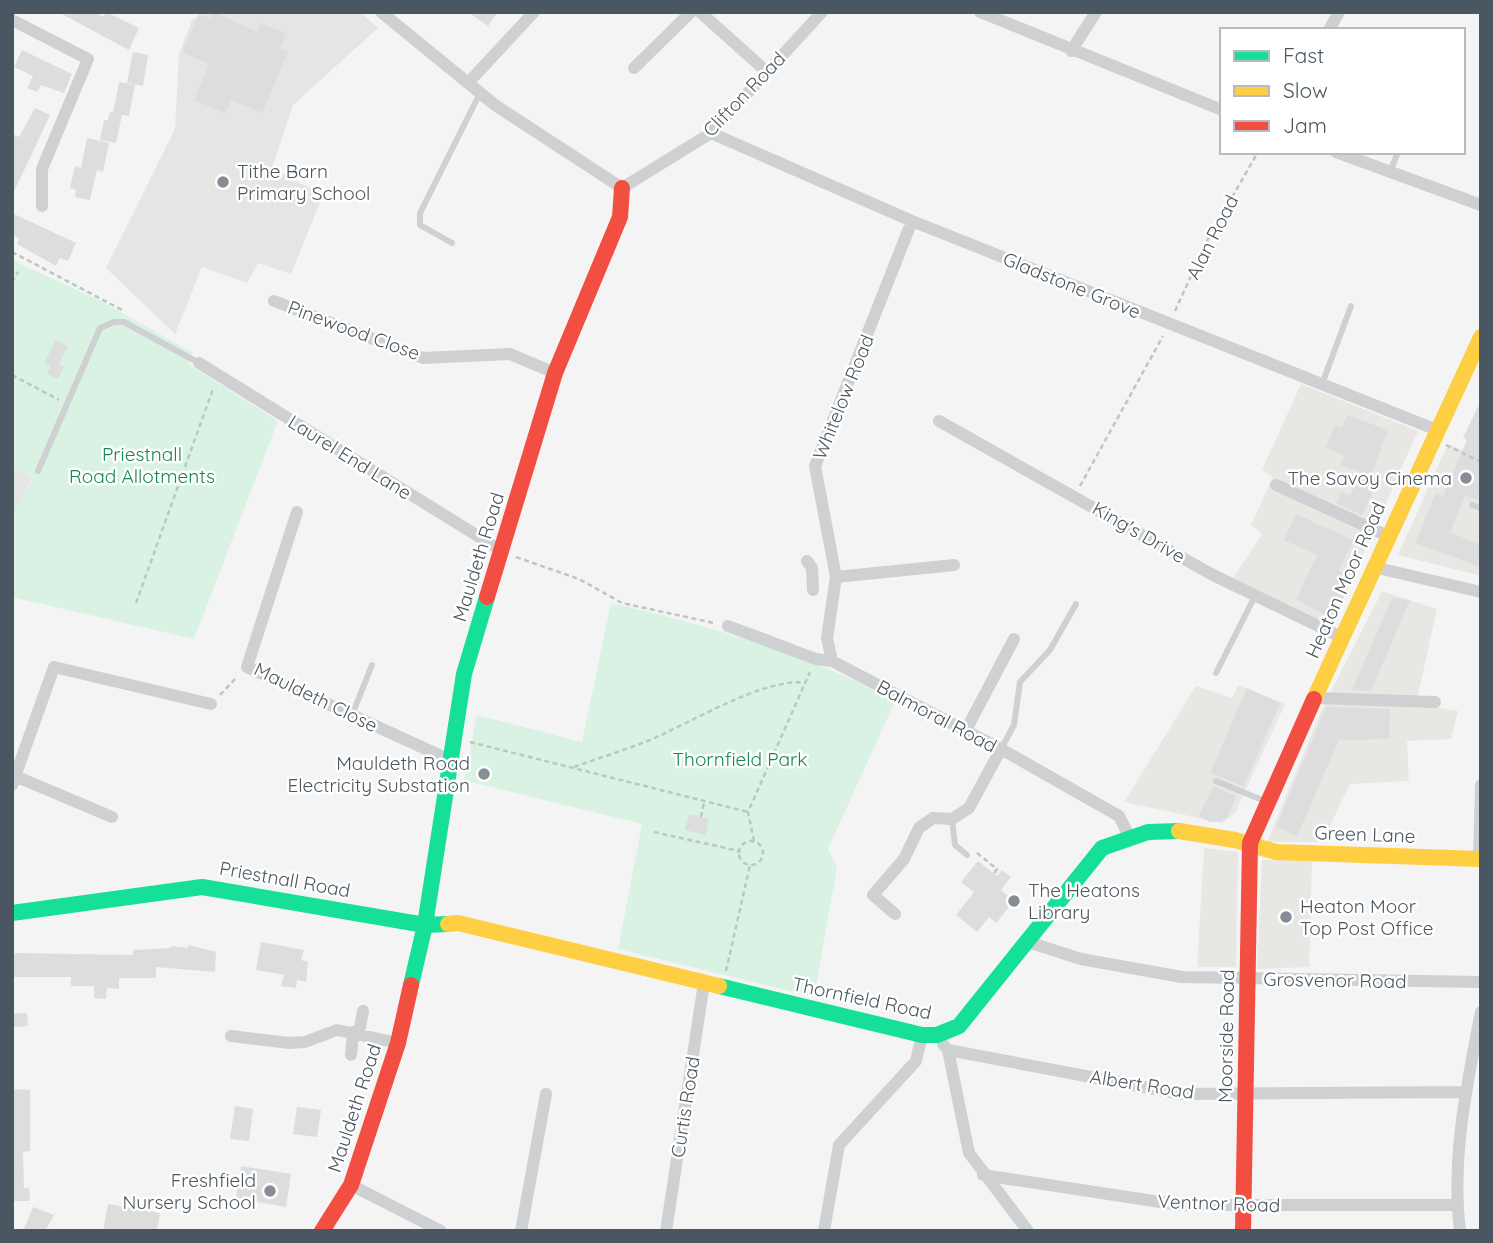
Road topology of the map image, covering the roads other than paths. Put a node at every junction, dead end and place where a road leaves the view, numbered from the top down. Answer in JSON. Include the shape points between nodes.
{"nodes":[{"id":1,"x":381,"y":12,"type":"edge"},
{"id":2,"x":534,"y":12,"type":"edge"},
{"id":3,"x":691,"y":12,"type":"edge"},
{"id":4,"x":700,"y":12,"type":"edge"},
{"id":5,"x":822,"y":12,"type":"edge"},
{"id":6,"x":980,"y":12,"type":"edge"},
{"id":7,"x":1096,"y":12,"type":"edge"},
{"id":8,"x":1339,"y":12,"type":"edge"},
{"id":9,"x":12,"y":20,"type":"edge"},
{"id":10,"x":1330,"y":28,"type":"edge"},
{"id":11,"x":1071,"y":51,"type":"junction"},
{"id":12,"x":634,"y":68,"type":"dead end"},
{"id":13,"x":767,"y":72,"type":"junction"},
{"id":14,"x":468,"y":83,"type":"junction"},
{"id":15,"x":480,"y":93,"type":"junction"},
{"id":16,"x":1220,"y":109,"type":"edge"},
{"id":17,"x":710,"y":133,"type":"junction"},
{"id":18,"x":1341,"y":154,"type":"edge"},
{"id":19,"x":1397,"y":154,"type":"edge"},
{"id":20,"x":1390,"y":172,"type":"junction"},
{"id":21,"x":622,"y":188,"type":"junction"},
{"id":22,"x":1481,"y":205,"type":"edge"},
{"id":23,"x":42,"y":206,"type":"dead end"},
{"id":24,"x":912,"y":221,"type":"junction"},
{"id":25,"x":452,"y":243,"type":"dead end"},
{"id":26,"x":274,"y":301,"type":"dead end"},
{"id":27,"x":1350,"y":306,"type":"dead end"},
{"id":28,"x":1479,"y":343,"type":"edge"},
{"id":29,"x":199,"y":363,"type":"joint"},
{"id":30,"x":555,"y":373,"type":"junction"},
{"id":31,"x":1322,"y":384,"type":"junction"},
{"id":32,"x":939,"y":421,"type":"dead end"},
{"id":33,"x":1435,"y":435,"type":"junction"},
{"id":34,"x":37,"y":471,"type":"dead end"},
{"id":35,"x":1276,"y":485,"type":"dead end"},
{"id":36,"x":1472,"y":505,"type":"dead end"},
{"id":37,"x":1481,"y":508,"type":"edge"},
{"id":38,"x":297,"y":512,"type":"dead end"},
{"id":39,"x":1388,"y":536,"type":"junction"},
{"id":40,"x":502,"y":551,"type":"junction"},
{"id":41,"x":954,"y":565,"type":"dead end"},
{"id":42,"x":1373,"y":567,"type":"junction"},
{"id":43,"x":835,"y":574,"type":"junction"},
{"id":44,"x":813,"y":590,"type":"dead end"},
{"id":45,"x":1481,"y":592,"type":"edge"},
{"id":46,"x":1255,"y":596,"type":"junction"},
{"id":47,"x":1076,"y":604,"type":"dead end"},
{"id":48,"x":728,"y":626,"type":"road end"},
{"id":49,"x":1341,"y":638,"type":"junction"},
{"id":50,"x":1014,"y":639,"type":"dead end"},
{"id":51,"x":832,"y":661,"type":"junction"},
{"id":52,"x":373,"y":665,"type":"dead end"},
{"id":53,"x":1216,"y":673,"type":"dead end"},
{"id":54,"x":1315,"y":698,"type":"junction"},
{"id":55,"x":1435,"y":702,"type":"dead end"},
{"id":56,"x":211,"y":704,"type":"road end"},
{"id":57,"x":352,"y":715,"type":"junction"},
{"id":58,"x":966,"y":730,"type":"junction"},
{"id":59,"x":1000,"y":749,"type":"junction"},
{"id":60,"x":452,"y":761,"type":"junction"},
{"id":61,"x":14,"y":780,"type":"edge"},
{"id":62,"x":1216,"y":781,"type":"dead end"},
{"id":63,"x":1481,"y":785,"type":"edge"},
{"id":64,"x":1267,"y":802,"type":"junction"},
{"id":65,"x":112,"y":817,"type":"dead end"},
{"id":66,"x":952,"y":819,"type":"junction"},
{"id":67,"x":1129,"y":836,"type":"junction"},
{"id":68,"x":1250,"y":843,"type":"junction"},
{"id":69,"x":967,"y":855,"type":"dead end"},
{"id":70,"x":1480,"y":859,"type":"edge"},
{"id":71,"x":12,"y":913,"type":"edge"},
{"id":72,"x":895,"y":914,"type":"dead end"},
{"id":73,"x":425,"y":925,"type":"junction"},
{"id":74,"x":1024,"y":941,"type":"junction"},
{"id":75,"x":1249,"y":978,"type":"junction"},
{"id":76,"x":1481,"y":982,"type":"edge"},
{"id":77,"x":704,"y":983,"type":"junction"},
{"id":78,"x":363,"y":1011,"type":"dead end"},
{"id":79,"x":1481,"y":1012,"type":"edge"},
{"id":80,"x":356,"y":1033,"type":"junction"},
{"id":81,"x":930,"y":1035,"type":"junction"},
{"id":82,"x":231,"y":1037,"type":"dead end"},
{"id":83,"x":398,"y":1043,"type":"junction"},
{"id":84,"x":948,"y":1050,"type":"junction"},
{"id":85,"x":351,"y":1055,"type":"dead end"},
{"id":86,"x":1465,"y":1092,"type":"junction"},
{"id":87,"x":1247,"y":1093,"type":"junction"},
{"id":88,"x":546,"y":1094,"type":"dead end"},
{"id":89,"x":983,"y":1175,"type":"junction"},
{"id":90,"x":351,"y":1185,"type":"junction"},
{"id":91,"x":1457,"y":1205,"type":"junction"},
{"id":92,"x":1243,"y":1206,"type":"junction"},
{"id":93,"x":321,"y":1231,"type":"edge"},
{"id":94,"x":441,"y":1231,"type":"edge"},
{"id":95,"x":521,"y":1231,"type":"edge"},
{"id":96,"x":666,"y":1231,"type":"edge"},
{"id":97,"x":824,"y":1231,"type":"edge"},
{"id":98,"x":1028,"y":1231,"type":"edge"},
{"id":99,"x":1243,"y":1231,"type":"edge"},
{"id":100,"x":1460,"y":1231,"type":"edge"}],
"edges":[{"from":1,"to":14,"type":"street"},
{"from":2,"to":14,"type":"street"},
{"from":3,"to":12,"type":"street"},
{"from":4,"to":13,"type":"street"},
{"from":5,"to":13,"type":"street","name":"Clifton Road"},
{"from":6,"to":11,"type":"street"},
{"from":7,"to":11,"type":"street"},
{"from":8,"to":10,"type":"street"},
{"from":9,"to":23,"type":"street","via":[[88,59],[42,169]]},
{"from":11,"to":16,"type":"street"},
{"from":13,"to":17,"type":"street","name":"Clifton Road"},
{"from":14,"to":15,"type":"street"},
{"from":15,"to":21,"type":"street"},
{"from":15,"to":25,"type":"lane","via":[[420,213],[420,225]]},
{"from":17,"to":21,"type":"street","name":"Clifton Road"},
{"from":17,"to":24,"type":"street","name":"Gladstone Grove"},
{"from":18,"to":20,"type":"street"},
{"from":19,"to":20,"type":"lane"},
{"from":20,"to":22,"type":"street"},
{"from":21,"to":30,"type":"street","name":"Mauldeth Road","via":[[620,217]]},
{"from":24,"to":31,"type":"street","name":"Gladstone Grove"},
{"from":24,"to":43,"type":"street","name":"Whitelow Road","via":[[815,466]]},
{"from":26,"to":30,"type":"street","name":"Pinewood Close","via":[[423,358],[510,354]]},
{"from":27,"to":31,"type":"lane"},
{"from":28,"to":33,"type":"street","name":"Heaton Moor Road"},
{"from":29,"to":34,"type":"lane","via":[[124,322],[106,324],[100,328]]},
{"from":29,"to":40,"type":"street","name":"Laurel End Lane"},
{"from":30,"to":40,"type":"street","name":"Mauldeth Road"},
{"from":31,"to":33,"type":"street","name":"Gladstone Grove"},
{"from":32,"to":46,"type":"street","name":"King's Drive"},
{"from":33,"to":39,"type":"street","name":"Heaton Moor Road"},
{"from":35,"to":39,"type":"street","name":"Heaton Moor Road"},
{"from":36,"to":37,"type":"lane"},
{"from":38,"to":57,"type":"street","name":"Mauldeth Close","via":[[247,667]]},
{"from":39,"to":42,"type":"street","name":"Heaton Moor Road"},
{"from":40,"to":60,"type":"street","name":"Mauldeth Road","via":[[464,674]]},
{"from":41,"to":43,"type":"street"},
{"from":42,"to":45,"type":"street"},
{"from":42,"to":49,"type":"street","name":"Heaton Moor Road"},
{"from":43,"to":44,"type":"street","via":[[810,567]]},
{"from":43,"to":51,"type":"street","name":"Whitelow Road","via":[[827,638]]},
{"from":46,"to":49,"type":"street","name":"King's Drive"},
{"from":46,"to":53,"type":"lane"},
{"from":47,"to":59,"type":"lane","via":[[1050,650],[1020,682],[1014,725]]},
{"from":48,"to":51,"type":"street","name":"Balmoral Road"},
{"from":49,"to":54,"type":"street","name":"Heaton Moor Road"},
{"from":50,"to":58,"type":"street"},
{"from":51,"to":58,"type":"street","name":"Balmoral Road"},
{"from":52,"to":57,"type":"lane"},
{"from":54,"to":55,"type":"street"},
{"from":54,"to":64,"type":"street","name":"Heaton Moor Road"},
{"from":56,"to":61,"type":"street","via":[[54,667]]},
{"from":57,"to":60,"type":"street","name":"Mauldeth Close"},
{"from":58,"to":59,"type":"street","name":"Balmoral Road"},
{"from":59,"to":66,"type":"street","via":[[969,808]]},
{"from":59,"to":67,"type":"street","name":"Balmoral Road","via":[[1119,816]]},
{"from":60,"to":73,"type":"street","name":"Mauldeth Road"},
{"from":61,"to":65,"type":"street"},
{"from":62,"to":64,"type":"lane"},
{"from":63,"to":70,"type":"street"},
{"from":64,"to":68,"type":"street","name":"Heaton Moor Road"},
{"from":66,"to":69,"type":"lane","via":[[955,845]]},
{"from":66,"to":72,"type":"street","via":[[933,818],[919,828],[904,859],[873,895]]},
{"from":67,"to":68,"type":"street","name":"Thornfield Road","via":[[1164,830]]},
{"from":67,"to":74,"type":"street","name":"Thornfield Road","via":[[1102,848]]},
{"from":68,"to":70,"type":"street","name":"Green Lane","via":[[1276,852]]},
{"from":68,"to":75,"type":"street","name":"Moorside Road"},
{"from":71,"to":73,"type":"street","name":"Priestnall Road","via":[[202,887]]},
{"from":73,"to":77,"type":"street","name":"Thornfield Road","via":[[458,923]]},
{"from":73,"to":83,"type":"street","name":"Mauldeth Road"},
{"from":74,"to":75,"type":"street","name":"Grosvenor Road","via":[[1081,959],[1182,977]]},
{"from":74,"to":81,"type":"street","name":"Thornfield Road","via":[[958,1026]]},
{"from":75,"to":76,"type":"street","name":"Grosvenor Road"},
{"from":75,"to":87,"type":"street","name":"Moorside Road"},
{"from":77,"to":81,"type":"street","name":"Thornfield Road"},
{"from":77,"to":96,"type":"street","name":"Curtis Road"},
{"from":78,"to":80,"type":"street"},
{"from":79,"to":86,"type":"street"},
{"from":80,"to":82,"type":"street","via":[[337,1030],[289,1043]]},
{"from":80,"to":83,"type":"street"},
{"from":80,"to":85,"type":"street"},
{"from":81,"to":84,"type":"street"},
{"from":81,"to":97,"type":"street","via":[[916,1061],[839,1145]]},
{"from":83,"to":90,"type":"street","name":"Mauldeth Road"},
{"from":84,"to":87,"type":"street","name":"Albert Road","via":[[1181,1094]]},
{"from":84,"to":89,"type":"street","via":[[969,1153]]},
{"from":86,"to":87,"type":"street","name":"Albert Road"},
{"from":86,"to":91,"type":"street"},
{"from":87,"to":92,"type":"street","name":"Moorside Road"},
{"from":88,"to":95,"type":"street"},
{"from":89,"to":92,"type":"street","name":"Ventnor Road","via":[[1180,1205]]},
{"from":89,"to":98,"type":"street"},
{"from":90,"to":93,"type":"street","name":"Mauldeth Road"},
{"from":90,"to":94,"type":"street"},
{"from":91,"to":92,"type":"street","name":"Ventnor Road"},
{"from":91,"to":100,"type":"street"},
{"from":92,"to":99,"type":"street","name":"Moorside Road"}]}
